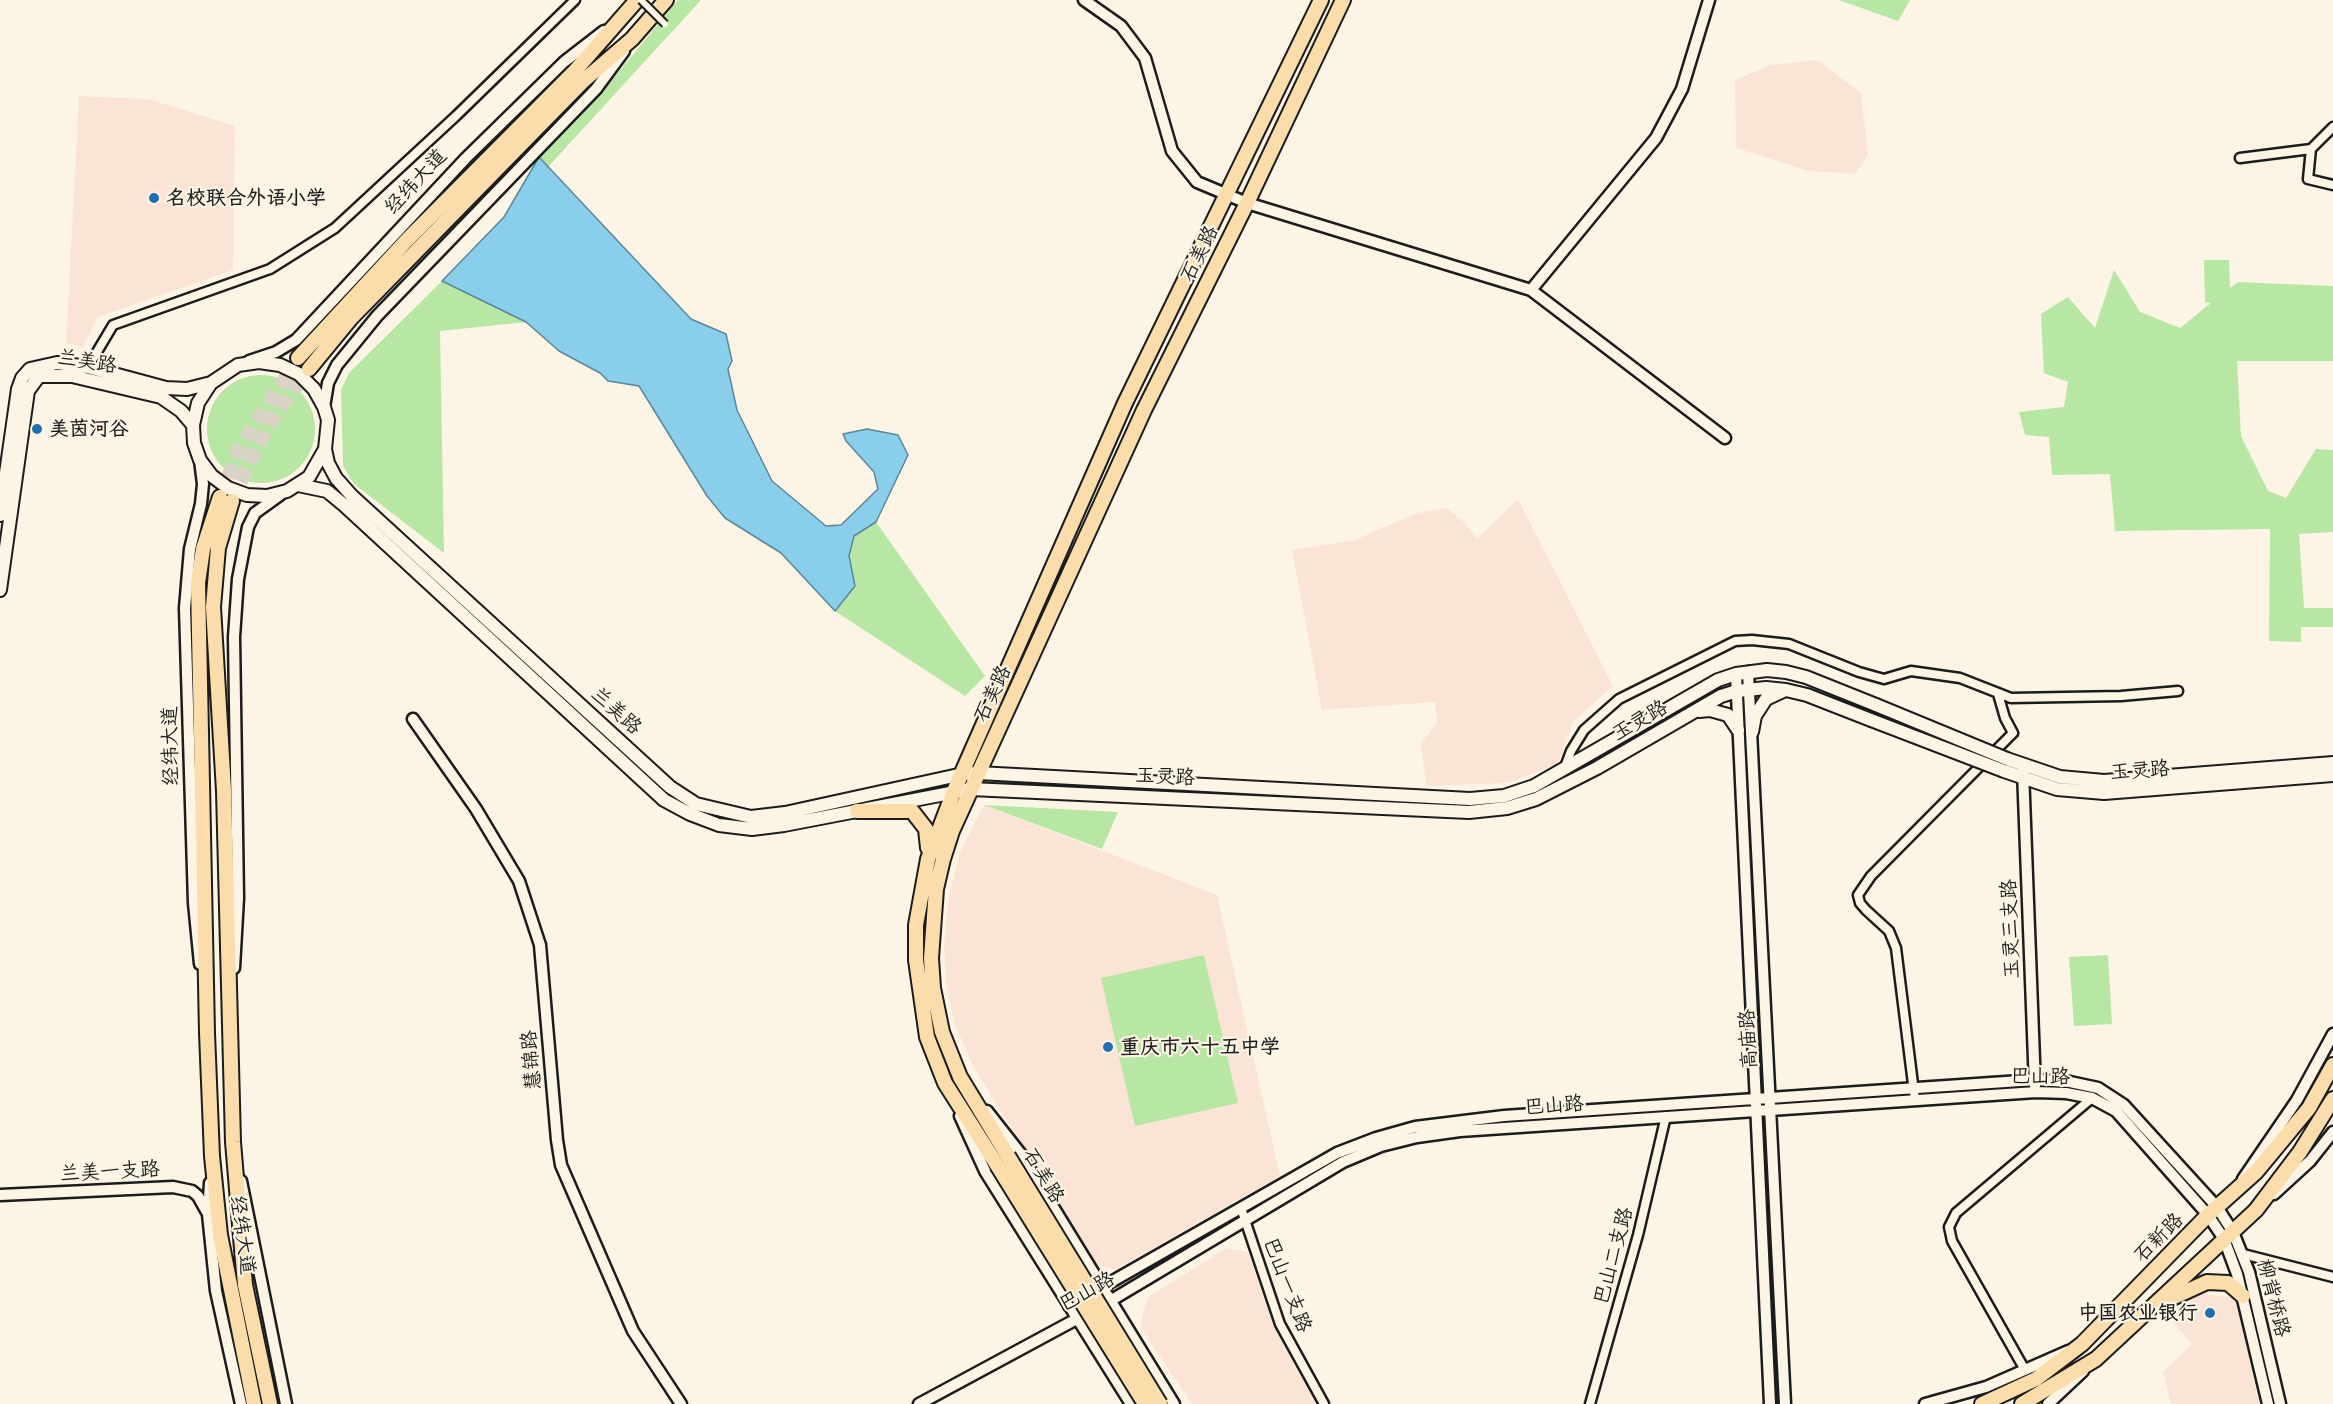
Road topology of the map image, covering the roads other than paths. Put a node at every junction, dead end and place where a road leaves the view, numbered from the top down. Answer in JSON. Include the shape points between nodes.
{"nodes":[{"id":1,"x":575,"y":0,"type":"edge"},
{"id":2,"x":639,"y":0,"type":"edge"},
{"id":3,"x":666,"y":0,"type":"edge"},
{"id":4,"x":1084,"y":0,"type":"edge"},
{"id":5,"x":1321,"y":0,"type":"edge"},
{"id":6,"x":1343,"y":0,"type":"edge"},
{"id":7,"x":1709,"y":0,"type":"edge"},
{"id":8,"x":621,"y":18,"type":"junction"},
{"id":9,"x":665,"y":24,"type":"dead end"},
{"id":10,"x":632,"y":39,"type":"junction"},
{"id":11,"x":2333,"y":127,"type":"edge"},
{"id":12,"x":2311,"y":149,"type":"junction"},
{"id":13,"x":2240,"y":158,"type":"dead end"},
{"id":14,"x":2333,"y":186,"type":"edge"},
{"id":15,"x":1225,"y":196,"type":"junction"},
{"id":16,"x":1247,"y":203,"type":"junction"},
{"id":17,"x":1531,"y":290,"type":"junction"},
{"id":18,"x":298,"y":358,"type":"tunnel mouth"},
{"id":19,"x":238,"y":366,"type":"junction"},
{"id":20,"x":88,"y":368,"type":"junction"},
{"id":21,"x":309,"y":369,"type":"tunnel mouth"},
{"id":22,"x":211,"y":383,"type":"junction"},
{"id":23,"x":324,"y":407,"type":"junction"},
{"id":24,"x":193,"y":425,"type":"junction"},
{"id":25,"x":1725,"y":438,"type":"dead end"},
{"id":26,"x":325,"y":449,"type":"junction"},
{"id":27,"x":200,"y":460,"type":"junction"},
{"id":28,"x":298,"y":485,"type":"junction"},
{"id":29,"x":287,"y":491,"type":"junction"},
{"id":30,"x":0,"y":515,"type":"edge"},
{"id":31,"x":0,"y":590,"type":"edge"},
{"id":32,"x":1742,"y":673,"type":"junction"},
{"id":33,"x":1743,"y":690,"type":"junction"},
{"id":34,"x":1786,"y":690,"type":"junction"},
{"id":35,"x":2178,"y":691,"type":"dead end"},
{"id":36,"x":1998,"y":694,"type":"junction"},
{"id":37,"x":1694,"y":712,"type":"junction"},
{"id":38,"x":413,"y":719,"type":"dead end"},
{"id":39,"x":1738,"y":730,"type":"junction"},
{"id":40,"x":1752,"y":732,"type":"junction"},
{"id":41,"x":2333,"y":763,"type":"edge"},
{"id":42,"x":2006,"y":765,"type":"junction"},
{"id":43,"x":2023,"y":765,"type":"junction"},
{"id":44,"x":1563,"y":770,"type":"junction"},
{"id":45,"x":978,"y":773,"type":"junction"},
{"id":46,"x":963,"y":774,"type":"junction"},
{"id":47,"x":2333,"y":775,"type":"edge"},
{"id":48,"x":2023,"y":778,"type":"junction"},
{"id":49,"x":971,"y":789,"type":"junction"},
{"id":50,"x":954,"y":791,"type":"junction"},
{"id":51,"x":1469,"y":806,"type":"junction"},
{"id":52,"x":857,"y":811,"type":"junction"},
{"id":53,"x":928,"y":860,"type":"junction"},
{"id":54,"x":207,"y":1033,"type":"junction"},
{"id":55,"x":230,"y":1034,"type":"junction"},
{"id":56,"x":2333,"y":1034,"type":"edge"},
{"id":57,"x":2333,"y":1065,"type":"edge"},
{"id":58,"x":960,"y":1077,"type":"junction"},
{"id":59,"x":2035,"y":1080,"type":"junction"},
{"id":60,"x":945,"y":1083,"type":"junction"},
{"id":61,"x":2036,"y":1092,"type":"junction"},
{"id":62,"x":1914,"y":1094,"type":"junction"},
{"id":63,"x":2092,"y":1098,"type":"junction"},
{"id":64,"x":2333,"y":1099,"type":"edge"},
{"id":65,"x":1770,"y":1104,"type":"junction"},
{"id":66,"x":1756,"y":1105,"type":"junction"},
{"id":67,"x":1666,"y":1116,"type":"junction"},
{"id":68,"x":2333,"y":1132,"type":"edge"},
{"id":69,"x":233,"y":1142,"type":"junction"},
{"id":70,"x":212,"y":1156,"type":"junction"},
{"id":71,"x":1002,"y":1161,"type":"junction"},
{"id":72,"x":2235,"y":1191,"type":"junction"},
{"id":73,"x":0,"y":1196,"type":"edge"},
{"id":74,"x":1241,"y":1208,"type":"junction"},
{"id":75,"x":2256,"y":1210,"type":"junction"},
{"id":76,"x":2213,"y":1211,"type":"junction"},
{"id":77,"x":208,"y":1214,"type":"junction"},
{"id":78,"x":1245,"y":1220,"type":"junction"},
{"id":79,"x":2229,"y":1235,"type":"junction"},
{"id":80,"x":2243,"y":1254,"type":"junction"},
{"id":81,"x":2333,"y":1277,"type":"edge"},
{"id":82,"x":1102,"y":1287,"type":"junction"},
{"id":83,"x":2243,"y":1296,"type":"junction"},
{"id":84,"x":1110,"y":1300,"type":"junction"},
{"id":85,"x":1069,"y":1306,"type":"junction"},
{"id":86,"x":2149,"y":1308,"type":"junction"},
{"id":87,"x":1077,"y":1319,"type":"junction"},
{"id":88,"x":2082,"y":1344,"type":"junction"},
{"id":89,"x":2096,"y":1359,"type":"junction"},
{"id":90,"x":2025,"y":1370,"type":"junction"},
{"id":91,"x":2053,"y":1402,"type":"edge"},
{"id":92,"x":241,"y":1404,"type":"edge"},
{"id":93,"x":254,"y":1404,"type":"edge"},
{"id":94,"x":270,"y":1404,"type":"edge"},
{"id":95,"x":286,"y":1404,"type":"edge"},
{"id":96,"x":681,"y":1404,"type":"edge"},
{"id":97,"x":919,"y":1404,"type":"edge"},
{"id":98,"x":1131,"y":1404,"type":"edge"},
{"id":99,"x":1145,"y":1404,"type":"edge"},
{"id":100,"x":1160,"y":1404,"type":"edge"},
{"id":101,"x":1174,"y":1404,"type":"edge"},
{"id":102,"x":1324,"y":1404,"type":"edge"},
{"id":103,"x":1590,"y":1404,"type":"edge"},
{"id":104,"x":1770,"y":1404,"type":"edge"},
{"id":105,"x":1785,"y":1404,"type":"edge"},
{"id":106,"x":1925,"y":1404,"type":"edge"},
{"id":107,"x":1982,"y":1404,"type":"edge"},
{"id":108,"x":2022,"y":1404,"type":"edge"},
{"id":109,"x":2268,"y":1404,"type":"edge"},
{"id":110,"x":2280,"y":1404,"type":"edge"}],
"edges":[{"from":1,"to":20,"type":"street","via":[[335,228],[270,268],[113,325]]},
{"from":2,"to":8,"type":"main road","name":"经纬大道"},
{"from":2,"to":9,"type":"street","bridge":true},
{"from":3,"to":10,"type":"main road"},
{"from":4,"to":15,"type":"street","via":[[1121,26],[1145,58],[1164,131],[1183,167],[1197,182]]},
{"from":5,"to":15,"type":"main road","name":"石美路"},
{"from":6,"to":16,"type":"main road","name":"石美路"},
{"from":7,"to":17,"type":"street","via":[[1682,89],[1661,131]]},
{"from":8,"to":18,"type":"main road","name":"经纬大道","via":[[574,72],[406,241]]},
{"from":8,"to":19,"type":"street","name":"经纬大道","via":[[564,62],[466,158],[296,340]]},
{"from":10,"to":21,"type":"main road","via":[[582,82],[351,318]]},
{"from":10,"to":23,"type":"street","via":[[596,89],[377,316],[337,365],[328,383]]},
{"from":11,"to":12,"type":"street"},
{"from":12,"to":13,"type":"street"},
{"from":12,"to":14,"type":"street","via":[[2308,179]]},
{"from":15,"to":16,"type":"street"},
{"from":15,"to":46,"type":"main road","name":"石美路","via":[[1125,404]]},
{"from":16,"to":17,"type":"street"},
{"from":16,"to":45,"type":"main road","name":"石美路","via":[[1144,410]]},
{"from":17,"to":25,"type":"street"},
{"from":19,"to":22,"type":"main road","name":"兰美路"},
{"from":19,"to":23,"type":"main road","name":"兰美路","via":[[259,362],[290,369],[315,388]]},
{"from":20,"to":22,"type":"main road","name":"兰美路","via":[[166,388],[187,389]]},
{"from":20,"to":30,"type":"main road","name":"兰美路","via":[[57,363],[30,369],[22,378]]},
{"from":22,"to":24,"type":"main road","name":"兰美路","via":[[198,402]]},
{"from":23,"to":26,"type":"main road","name":"兰美路","via":[[328,434]]},
{"from":24,"to":27,"type":"main road","name":"兰美路"},
{"from":24,"to":31,"type":"main road","name":"兰美路","via":[[161,397],[72,375],[39,376],[28,391]]},
{"from":26,"to":28,"type":"main road","name":"兰美路","via":[[318,464]]},
{"from":26,"to":46,"type":"main road","name":"兰美路","via":[[336,478],[352,496],[670,787],[696,804],[722,812],[763,816]]},
{"from":27,"to":29,"type":"main road","name":"兰美路","via":[[220,482],[247,495]]},
{"from":27,"to":54,"type":"street","name":"经纬大道","via":[[201,504],[189,558],[185,608],[194,903]]},
{"from":28,"to":29,"type":"main road","name":"兰美路"},
{"from":28,"to":52,"type":"main road","name":"兰美路","via":[[327,490],[664,800],[719,825],[752,828]]},
{"from":29,"to":55,"type":"street","name":"经纬大道","via":[[255,513],[242,548],[238,579],[234,637],[238,898]]},
{"from":32,"to":33,"type":"street","name":"高庙路"},
{"from":32,"to":42,"type":"main road","name":"玉灵路","bridge":true,"via":[[1786,672],[1806,676]]},
{"from":32,"to":44,"type":"main road","name":"玉灵路","via":[[1718,680]]},
{"from":33,"to":34,"type":"main road","name":"玉灵路"},
{"from":33,"to":37,"type":"main road","name":"玉灵路","via":[[1721,696]]},
{"from":33,"to":39,"type":"street","name":"高庙路"},
{"from":33,"to":40,"type":"street","name":"高庙路"},
{"from":34,"to":40,"type":"main road","via":[[1766,699],[1755,716]]},
{"from":34,"to":42,"type":"main road","name":"玉灵路","bridge":true},
{"from":35,"to":36,"type":"street","via":[[2032,699]]},
{"from":36,"to":44,"type":"street","via":[[1972,682],[1911,671],[1884,679],[1789,644],[1735,641],[1611,705],[1584,730]]},
{"from":36,"to":62,"type":"street","via":[[2013,733],[1871,876],[1858,895],[1866,910],[1889,931],[1896,948]]},
{"from":37,"to":39,"type":"main road","via":[[1710,710],[1728,715]]},
{"from":37,"to":51,"type":"main road","name":"玉灵路","via":[[1536,799],[1507,808]]},
{"from":38,"to":96,"type":"street","name":"慧锦路","via":[[476,809],[519,881],[540,945],[561,1165],[633,1331]]},
{"from":39,"to":66,"type":"street","name":"高庙路"},
{"from":40,"to":65,"type":"street","name":"高庙路"},
{"from":41,"to":43,"type":"main road","name":"玉灵路","via":[[2104,781],[2060,777]]},
{"from":42,"to":43,"type":"main road","name":"玉灵路"},
{"from":42,"to":48,"type":"main road","name":"玉灵路"},
{"from":43,"to":48,"type":"street","name":"玉灵三支路"},
{"from":44,"to":51,"type":"main road","name":"玉灵路","via":[[1534,786]]},
{"from":45,"to":46,"type":"main road","name":"玉灵路"},
{"from":45,"to":49,"type":"main road","name":"石美路"},
{"from":45,"to":51,"type":"main road","name":"玉灵路","via":[[1157,782]]},
{"from":46,"to":50,"type":"main road","name":"石美路"},
{"from":47,"to":48,"type":"main road","name":"玉灵路","via":[[2104,793],[2058,789]]},
{"from":48,"to":59,"type":"street","name":"玉灵三支路"},
{"from":49,"to":50,"type":"main road","name":"玉灵路"},
{"from":49,"to":51,"type":"main road","name":"玉灵路"},
{"from":49,"to":58,"type":"main road","name":"石美路","via":[[943,859],[932,935],[935,999],[942,1032]]},
{"from":50,"to":52,"type":"main road","name":"兰美路"},
{"from":50,"to":53,"type":"main road","name":"石美路"},
{"from":52,"to":53,"type":"main road","via":[[912,812],[926,829]]},
{"from":53,"to":60,"type":"main road","name":"石美路","via":[[916,925],[916,960],[927,1037]]},
{"from":54,"to":55,"type":"main road","name":"经纬大道","via":[[198,583],[203,549],[226,499],[213,607],[224,791]]},
{"from":54,"to":70,"type":"main road","name":"经纬大道"},
{"from":55,"to":69,"type":"main road","name":"经纬大道"},
{"from":56,"to":72,"type":"street","via":[[2297,1100]]},
{"from":57,"to":72,"type":"main road","name":"石新路","via":[[2309,1108]]},
{"from":58,"to":71,"type":"main road","name":"石美路"},
{"from":58,"to":82,"type":"street","via":[[1020,1153]]},
{"from":59,"to":61,"type":"street","name":"玉灵三支路"},
{"from":59,"to":62,"type":"street","name":"巴山路"},
{"from":59,"to":76,"type":"street","name":"巴山路","via":[[2098,1088],[2124,1104]]},
{"from":60,"to":71,"type":"main road","name":"石美路"},
{"from":60,"to":85,"type":"street","via":[[985,1171]]},
{"from":61,"to":62,"type":"street","name":"巴山路"},
{"from":61,"to":63,"type":"street","name":"巴山路"},
{"from":62,"to":65,"type":"street","name":"巴山路"},
{"from":63,"to":76,"type":"street","name":"巴山路","via":[[2116,1111]]},
{"from":63,"to":90,"type":"street","via":[[1956,1213],[1950,1227],[1952,1241]]},
{"from":64,"to":75,"type":"main road","via":[[2300,1152]]},
{"from":65,"to":66,"type":"street","name":"巴山路"},
{"from":65,"to":105,"type":"street","name":"高庙路"},
{"from":66,"to":67,"type":"street","name":"巴山路"},
{"from":66,"to":74,"type":"street","name":"巴山路","via":[[1458,1120],[1415,1127],[1337,1153]]},
{"from":66,"to":104,"type":"street","name":"高庙路"},
{"from":67,"to":78,"type":"street","name":"巴山路","via":[[1460,1131],[1381,1146],[1343,1162]]},
{"from":67,"to":103,"type":"street","name":"巴山二支路","via":[[1638,1235]]},
{"from":68,"to":75,"type":"street","via":[[2310,1161]]},
{"from":69,"to":94,"type":"main road","name":"经纬大道","via":[[245,1285]]},
{"from":69,"to":95,"type":"street"},
{"from":70,"to":77,"type":"street"},
{"from":70,"to":93,"type":"main road","name":"经纬大道","via":[[229,1288]]},
{"from":71,"to":99,"type":"main road","name":"石美路","bridge":true},
{"from":71,"to":100,"type":"main road","name":"石美路","bridge":true},
{"from":72,"to":76,"type":"main road","name":"石新路"},
{"from":73,"to":77,"type":"street","name":"兰美一支路","via":[[173,1187],[198,1196]]},
{"from":74,"to":78,"type":"street","name":"巴山一支路"},
{"from":74,"to":82,"type":"street","name":"巴山路"},
{"from":75,"to":79,"type":"main road"},
{"from":76,"to":79,"type":"street","name":"柳背桥路"},
{"from":76,"to":88,"type":"main road","name":"石新路"},
{"from":77,"to":92,"type":"street","via":[[216,1291]]},
{"from":78,"to":84,"type":"street","name":"巴山路"},
{"from":78,"to":102,"type":"street","name":"巴山一支路","via":[[1280,1324]]},
{"from":79,"to":80,"type":"street","name":"柳背桥路"},
{"from":79,"to":83,"type":"street","name":"柳背桥路"},
{"from":79,"to":86,"type":"main road"},
{"from":80,"to":81,"type":"street"},
{"from":80,"to":110,"type":"street","name":"柳背桥路"},
{"from":82,"to":84,"type":"street"},
{"from":82,"to":85,"type":"street","name":"巴山路"},
{"from":83,"to":86,"type":"main road","via":[[2228,1283],[2207,1282]]},
{"from":83,"to":109,"type":"street","name":"柳背桥路"},
{"from":84,"to":87,"type":"street","name":"巴山路"},
{"from":84,"to":101,"type":"street"},
{"from":85,"to":87,"type":"street"},
{"from":86,"to":89,"type":"main road"},
{"from":87,"to":97,"type":"street","name":"巴山路"},
{"from":87,"to":98,"type":"street"},
{"from":88,"to":90,"type":"street"},
{"from":88,"to":107,"type":"main road","name":"石新路","via":[[2036,1379]]},
{"from":89,"to":91,"type":"street"},
{"from":89,"to":108,"type":"main road"},
{"from":90,"to":106,"type":"street","via":[[1986,1387]]}]}
